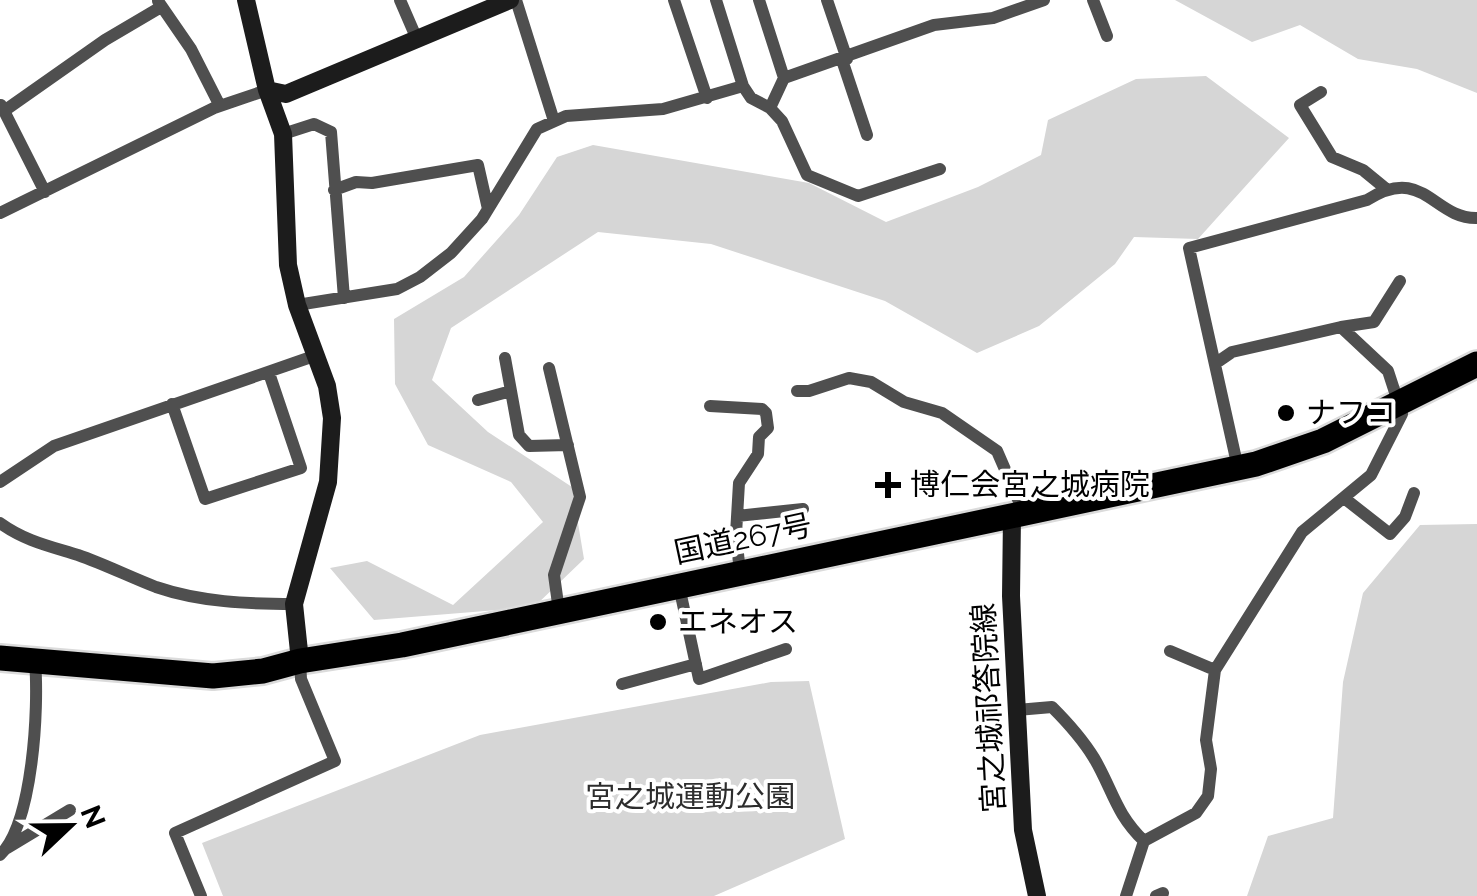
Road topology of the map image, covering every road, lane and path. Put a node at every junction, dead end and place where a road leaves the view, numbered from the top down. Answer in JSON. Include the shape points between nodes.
{"nodes":[{"id":1,"x":246,"y":0,"type":"edge"},
{"id":2,"x":400,"y":0,"type":"edge"},
{"id":3,"x":513,"y":0,"type":"edge"},
{"id":4,"x":674,"y":0,"type":"edge"},
{"id":5,"x":716,"y":0,"type":"edge"},
{"id":6,"x":759,"y":0,"type":"edge"},
{"id":7,"x":828,"y":0,"type":"edge"},
{"id":8,"x":1044,"y":0,"type":"edge"},
{"id":9,"x":1093,"y":0,"type":"edge"},
{"id":10,"x":159,"y":4,"type":"edge"},
{"id":11,"x":1107,"y":36,"type":"dead end"},
{"id":12,"x":416,"y":37,"type":"junction"},
{"id":13,"x":844,"y":59,"type":"junction"},
{"id":14,"x":784,"y":78,"type":"junction"},
{"id":15,"x":742,"y":86,"type":"junction"},
{"id":16,"x":267,"y":90,"type":"junction"},
{"id":17,"x":1320,"y":92,"type":"dead end"},
{"id":18,"x":707,"y":98,"type":"junction"},
{"id":19,"x":220,"y":106,"type":"junction"},
{"id":20,"x":2,"y":107,"type":"edge"},
{"id":21,"x":770,"y":108,"type":"junction"},
{"id":22,"x":554,"y":121,"type":"junction"},
{"id":23,"x":283,"y":134,"type":"junction"},
{"id":24,"x":867,"y":135,"type":"dead end"},
{"id":25,"x":940,"y":169,"type":"dead end"},
{"id":26,"x":1385,"y":188,"type":"junction"},
{"id":27,"x":334,"y":190,"type":"junction"},
{"id":28,"x":46,"y":192,"type":"junction"},
{"id":29,"x":488,"y":209,"type":"junction"},
{"id":30,"x":0,"y":213,"type":"edge"},
{"id":31,"x":1477,"y":218,"type":"edge"},
{"id":32,"x":1400,"y":280,"type":"dead end"},
{"id":33,"x":344,"y":298,"type":"junction"},
{"id":34,"x":297,"y":306,"type":"junction"},
{"id":35,"x":1341,"y":327,"type":"junction"},
{"id":36,"x":314,"y":356,"type":"junction"},
{"id":37,"x":505,"y":358,"type":"dead end"},
{"id":38,"x":1216,"y":363,"type":"junction"},
{"id":39,"x":1477,"y":364,"type":"edge"},
{"id":40,"x":549,"y":368,"type":"dead end"},
{"id":41,"x":269,"y":373,"type":"junction"},
{"id":42,"x":797,"y":391,"type":"dead end"},
{"id":43,"x":511,"y":392,"type":"junction"},
{"id":44,"x":478,"y":400,"type":"dead end"},
{"id":45,"x":172,"y":404,"type":"junction"},
{"id":46,"x":1400,"y":404,"type":"junction"},
{"id":47,"x":710,"y":406,"type":"dead end"},
{"id":48,"x":783,"y":427,"type":"dead end"},
{"id":49,"x":768,"y":428,"type":"junction"},
{"id":50,"x":568,"y":445,"type":"junction"},
{"id":51,"x":1238,"y":468,"type":"junction"},
{"id":52,"x":0,"y":482,"type":"edge"},
{"id":53,"x":1414,"y":493,"type":"dead end"},
{"id":54,"x":1344,"y":498,"type":"junction"},
{"id":55,"x":803,"y":509,"type":"dead end"},
{"id":56,"x":1018,"y":514,"type":"junction"},
{"id":57,"x":737,"y":516,"type":"junction"},
{"id":58,"x":0,"y":523,"type":"edge"},
{"id":59,"x":740,"y":573,"type":"junction"},
{"id":60,"x":678,"y":586,"type":"junction"},
{"id":61,"x":294,"y":604,"type":"junction"},
{"id":62,"x":559,"y":612,"type":"junction"},
{"id":63,"x":786,"y":649,"type":"dead end"},
{"id":64,"x":1170,"y":651,"type":"dead end"},
{"id":65,"x":0,"y":658,"type":"edge"},
{"id":66,"x":300,"y":661,"type":"junction"},
{"id":67,"x":35,"y":662,"type":"junction"},
{"id":68,"x":696,"y":664,"type":"junction"},
{"id":69,"x":1215,"y":670,"type":"junction"},
{"id":70,"x":622,"y":684,"type":"dead end"},
{"id":71,"x":1017,"y":710,"type":"junction"},
{"id":72,"x":70,"y":810,"type":"dead end"},
{"id":73,"x":1144,"y":841,"type":"junction"},
{"id":74,"x":4,"y":852,"type":"edge"},
{"id":75,"x":201,"y":896,"type":"edge"},
{"id":76,"x":1038,"y":896,"type":"edge"},
{"id":77,"x":1126,"y":896,"type":"edge"}],
"edges":[{"from":1,"to":16,"type":"street"},
{"from":2,"to":12,"type":"street"},
{"from":3,"to":12,"type":"street"},
{"from":3,"to":22,"type":"street"},
{"from":4,"to":18,"type":"street"},
{"from":5,"to":15,"type":"street"},
{"from":6,"to":14,"type":"street"},
{"from":7,"to":13,"type":"street"},
{"from":8,"to":13,"type":"street","via":[[993,18],[934,25]]},
{"from":9,"to":11,"type":"street"},
{"from":10,"to":19,"type":"street"},
{"from":10,"to":20,"type":"street"},
{"from":12,"to":16,"type":"street","via":[[286,94]]},
{"from":13,"to":14,"type":"street"},
{"from":13,"to":24,"type":"street"},
{"from":14,"to":21,"type":"street"},
{"from":15,"to":18,"type":"street"},
{"from":15,"to":21,"type":"street"},
{"from":16,"to":19,"type":"street"},
{"from":16,"to":23,"type":"street"},
{"from":17,"to":26,"type":"street","via":[[1300,105],[1332,157]]},
{"from":18,"to":22,"type":"street"},
{"from":19,"to":28,"type":"street"},
{"from":20,"to":28,"type":"street"},
{"from":21,"to":25,"type":"street","via":[[807,176],[858,196]]},
{"from":22,"to":29,"type":"street","via":[[537,129]]},
{"from":23,"to":27,"type":"street","via":[[314,124],[331,132]]},
{"from":23,"to":34,"type":"street","via":[[288,266]]},
{"from":26,"to":31,"type":"street","via":[[1424,191],[1454,215]]},
{"from":26,"to":38,"type":"street","via":[[1367,200],[1189,248]]},
{"from":27,"to":29,"type":"street","via":[[478,165]]},
{"from":27,"to":33,"type":"street"},
{"from":28,"to":30,"type":"street"},
{"from":29,"to":33,"type":"street","via":[[420,277],[397,289]]},
{"from":32,"to":35,"type":"street","via":[[1374,322]]},
{"from":33,"to":34,"type":"street"},
{"from":34,"to":36,"type":"street"},
{"from":35,"to":38,"type":"street","via":[[1232,352]]},
{"from":35,"to":46,"type":"street","via":[[1388,371]]},
{"from":36,"to":41,"type":"street"},
{"from":36,"to":61,"type":"street","via":[[326,386],[332,449]]},
{"from":37,"to":43,"type":"street"},
{"from":38,"to":51,"type":"street"},
{"from":39,"to":46,"type":"highway","name":"国道267号"},
{"from":40,"to":50,"type":"street"},
{"from":41,"to":45,"type":"street"},
{"from":41,"to":45,"type":"street","via":[[301,468],[206,499]]},
{"from":42,"to":56,"type":"street","via":[[849,378],[942,414],[997,451]]},
{"from":43,"to":44,"type":"street"},
{"from":43,"to":50,"type":"street","via":[[519,435],[530,446]]},
{"from":45,"to":52,"type":"street","via":[[54,446]]},
{"from":46,"to":51,"type":"highway","name":"国道267号","via":[[1323,442]]},
{"from":46,"to":54,"type":"street","via":[[1400,419],[1371,475]]},
{"from":47,"to":49,"type":"street","via":[[762,409]]},
{"from":48,"to":49,"type":"street"},
{"from":49,"to":57,"type":"street","via":[[739,483]]},
{"from":50,"to":62,"type":"street","via":[[580,497],[554,575]]},
{"from":51,"to":56,"type":"highway","name":"国道267号"},
{"from":53,"to":54,"type":"street","via":[[1390,534]]},
{"from":54,"to":69,"type":"street","via":[[1302,532]]},
{"from":55,"to":57,"type":"street"},
{"from":56,"to":59,"type":"highway","name":"国道267号"},
{"from":56,"to":71,"type":"street","name":"宮之城祁答院線","via":[[1010,596]]},
{"from":57,"to":59,"type":"street"},
{"from":58,"to":61,"type":"street","via":[[22,538],[159,588],[206,599]]},
{"from":59,"to":60,"type":"highway","name":"国道267号"},
{"from":60,"to":62,"type":"highway","name":"国道267号"},
{"from":60,"to":68,"type":"street"},
{"from":61,"to":66,"type":"street"},
{"from":62,"to":66,"type":"highway","name":"国道267号"},
{"from":63,"to":68,"type":"street","via":[[699,679]]},
{"from":64,"to":69,"type":"street"},
{"from":65,"to":67,"type":"highway","name":"国道267号"},
{"from":66,"to":67,"type":"highway","name":"国道267号","via":[[213,676]]},
{"from":66,"to":75,"type":"street","via":[[335,761],[175,833]]},
{"from":67,"to":74,"type":"street","via":[[38,696],[26,798]]},
{"from":68,"to":70,"type":"street"},
{"from":69,"to":73,"type":"street","via":[[1206,740],[1208,796],[1196,813]]},
{"from":71,"to":73,"type":"street","via":[[1052,707],[1093,756],[1123,820]]},
{"from":71,"to":76,"type":"street","name":"宮之城祁答院線","via":[[1024,830]]},
{"from":72,"to":74,"type":"street"},
{"from":73,"to":77,"type":"street"}]}
